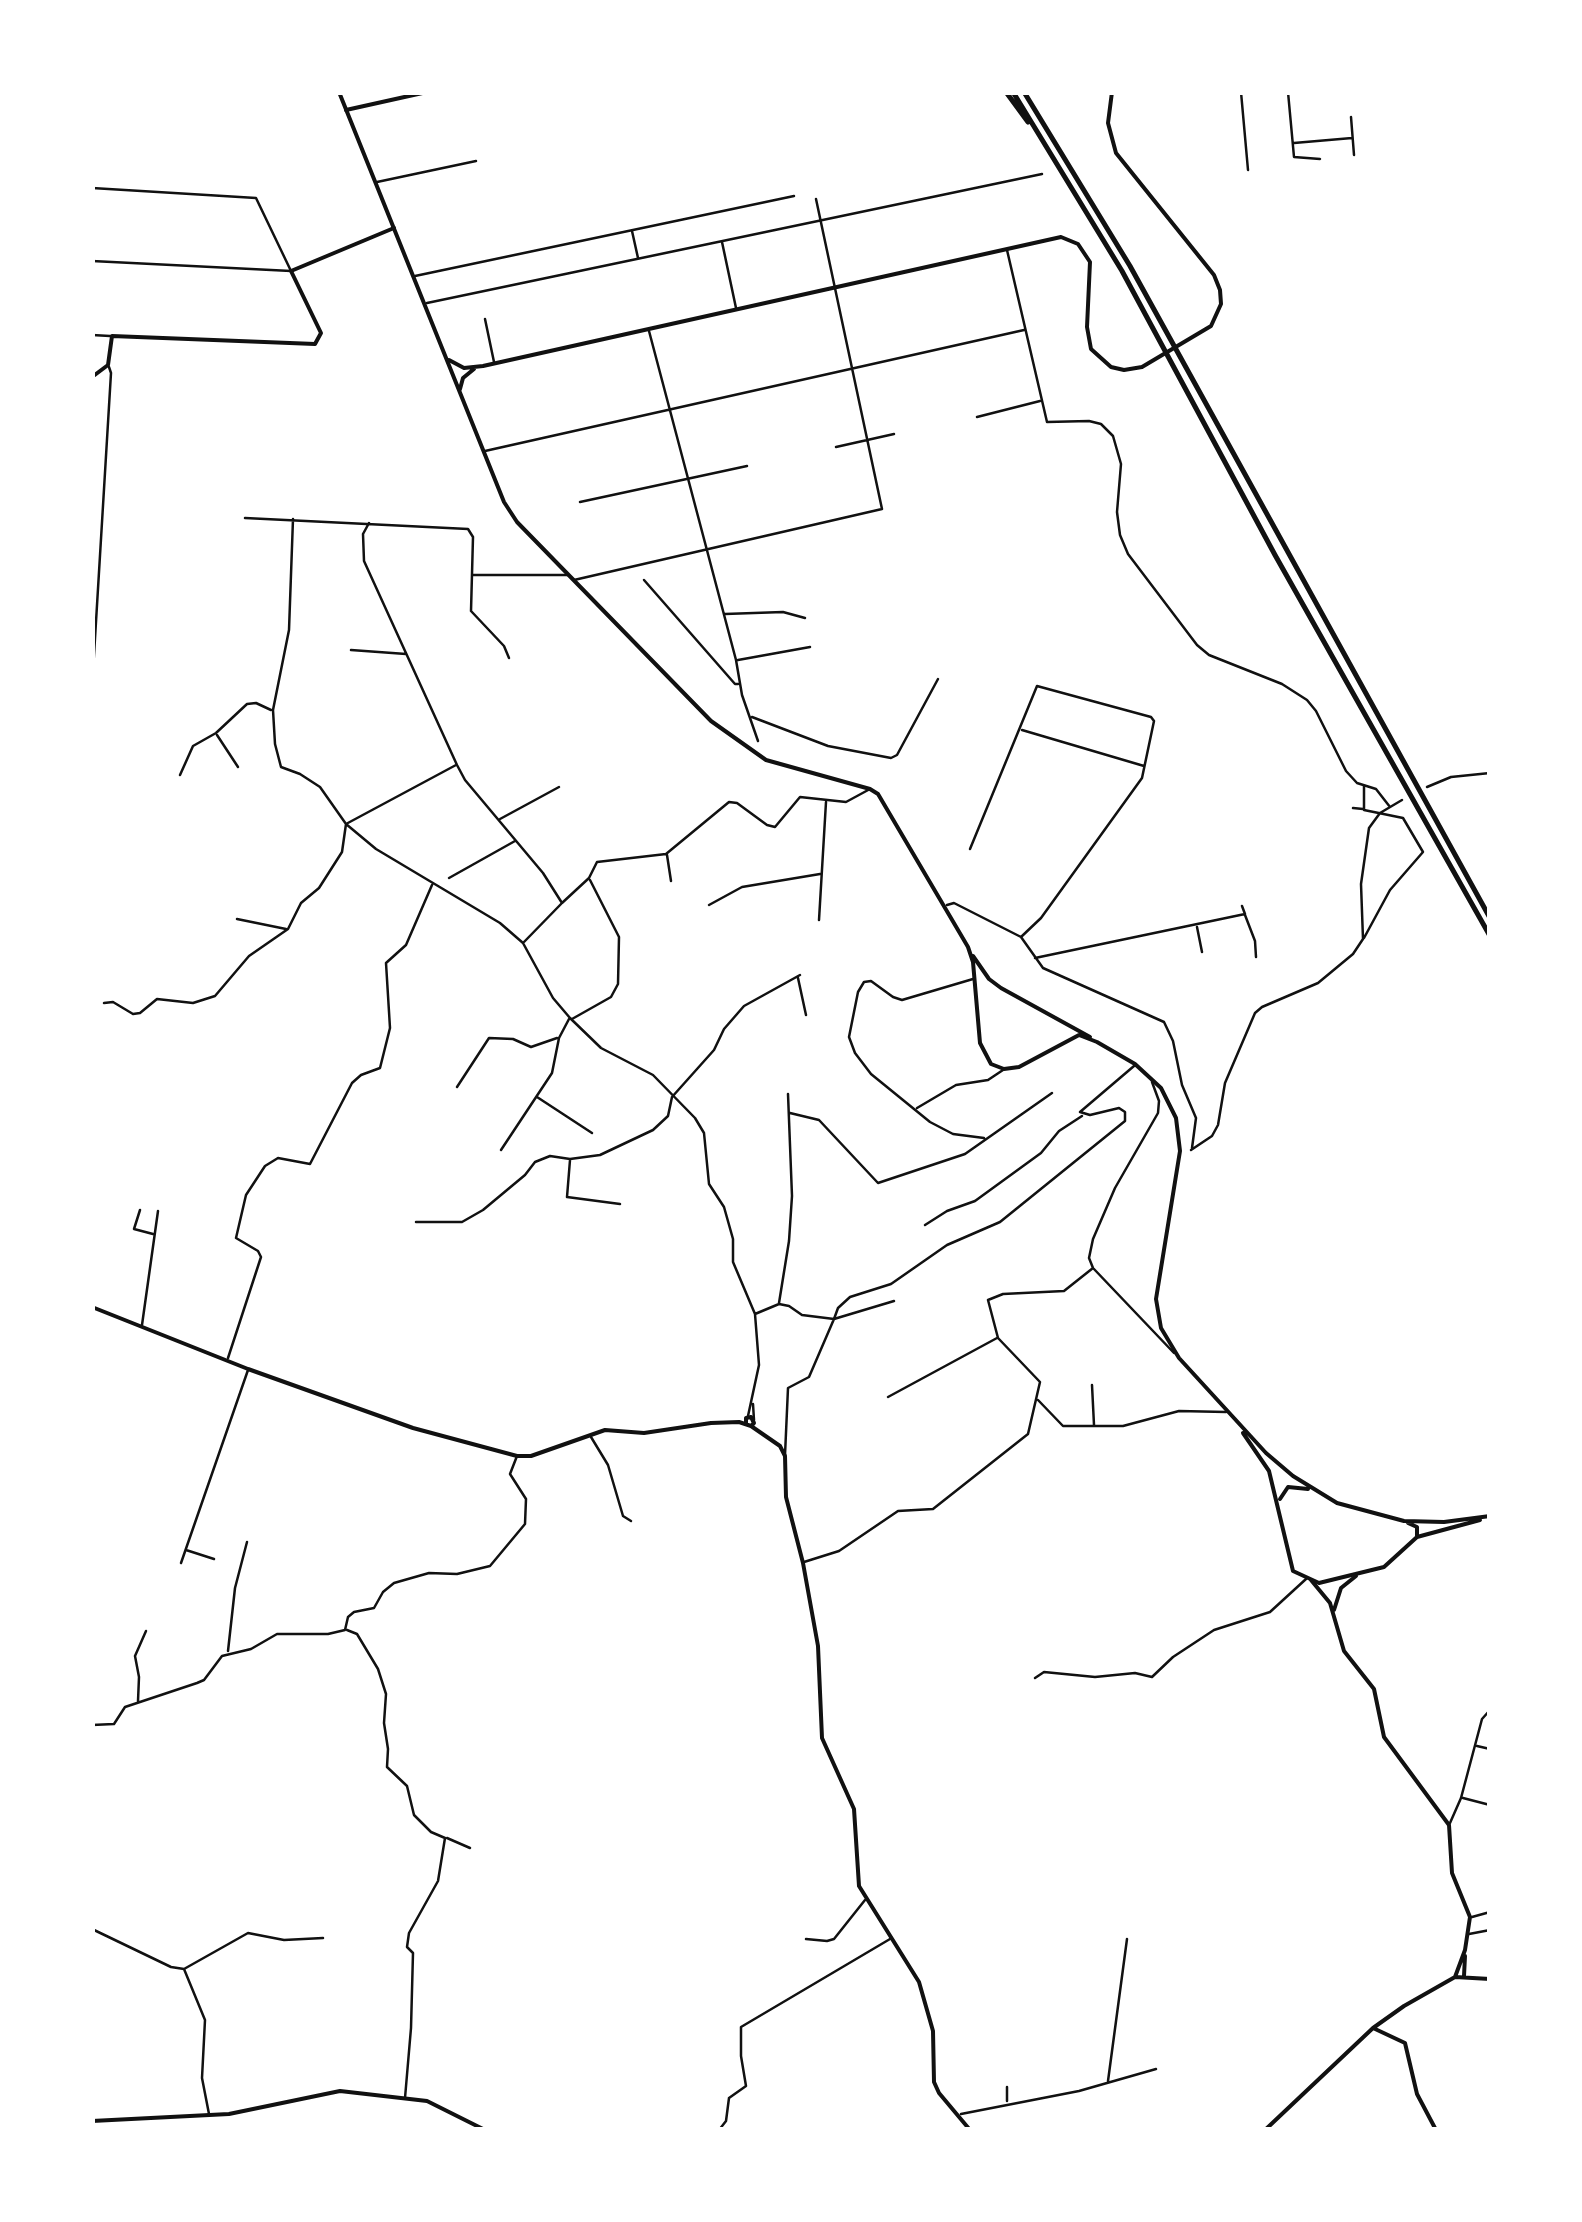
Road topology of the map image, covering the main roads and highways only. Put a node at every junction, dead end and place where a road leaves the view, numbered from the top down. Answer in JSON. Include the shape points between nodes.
{"nodes":[{"id":1,"x":1009,"y":92,"type":"edge"},
{"id":2,"x":1024,"y":92,"type":"edge"},
{"id":3,"x":1490,"y":918,"type":"edge"},
{"id":4,"x":1490,"y":936,"type":"edge"}],
"edges":[{"from":1,"to":4,"type":"highway","via":[[1122,272]]},
{"from":2,"to":3,"type":"highway","via":[[1130,266]]}]}
